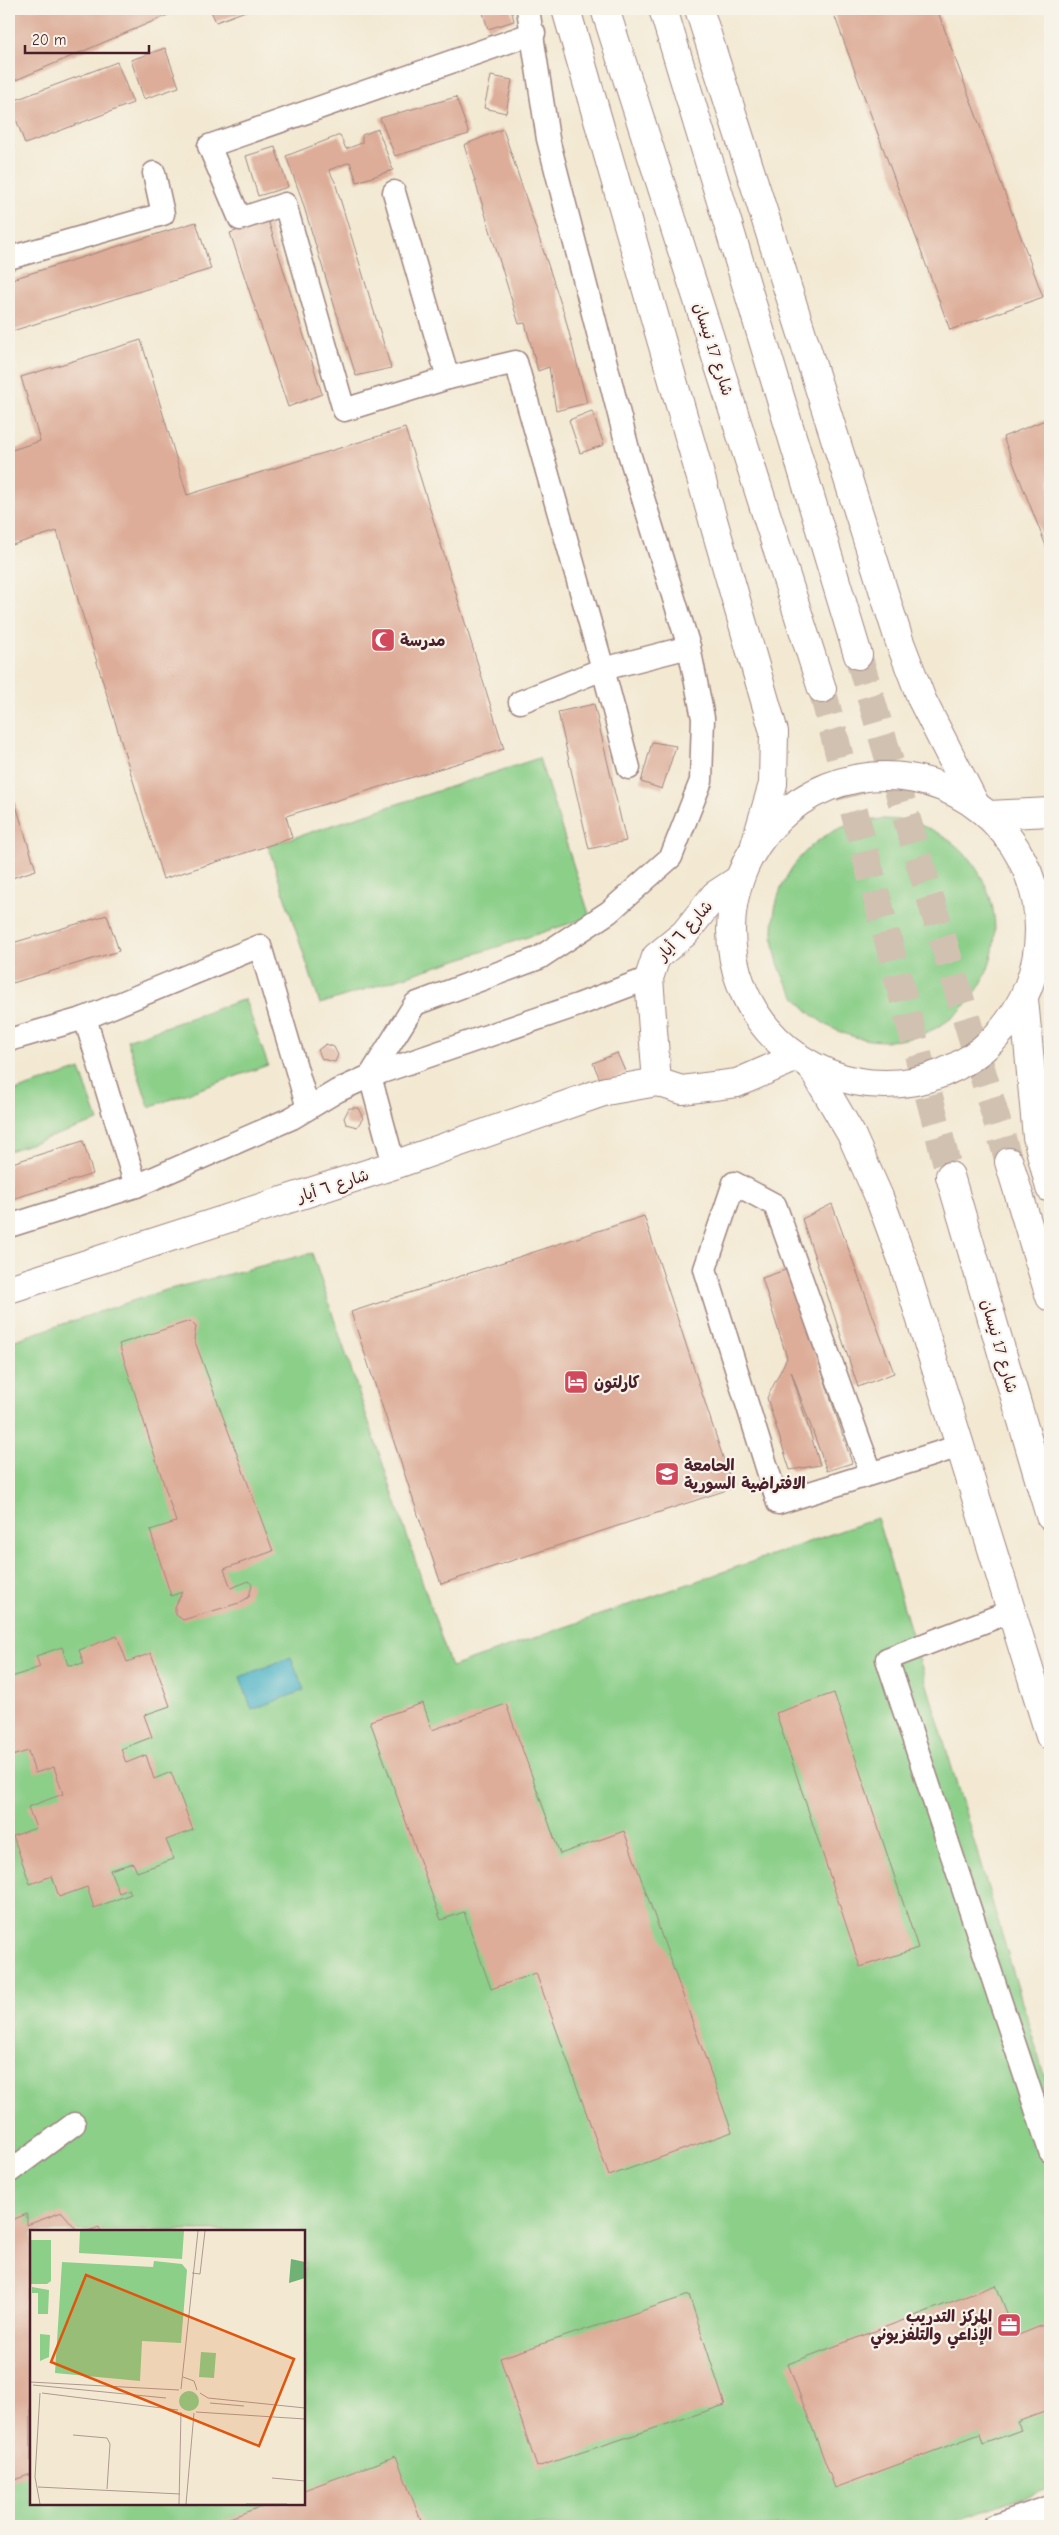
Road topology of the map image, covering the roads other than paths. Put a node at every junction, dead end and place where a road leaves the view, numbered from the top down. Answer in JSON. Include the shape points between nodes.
{"nodes":[{"id":1,"x":528,"y":9,"type":"edge"},
{"id":2,"x":566,"y":9,"type":"edge"},
{"id":3,"x":605,"y":9,"type":"edge"},
{"id":4,"x":663,"y":9,"type":"edge"},
{"id":5,"x":699,"y":9,"type":"edge"},
{"id":6,"x":534,"y":33,"type":"junction"},
{"id":7,"x":154,"y":173,"type":"dead end"},
{"id":8,"x":394,"y":192,"type":"dead end"},
{"id":9,"x":9,"y":258,"type":"edge"},
{"id":10,"x":448,"y":378,"type":"junction"},
{"id":11,"x":689,"y":646,"type":"junction"},
{"id":12,"x":858,"y":655,"type":"tunnel mouth"},
{"id":13,"x":604,"y":669,"type":"junction"},
{"id":14,"x":822,"y":689,"type":"tunnel mouth"},
{"id":15,"x":520,"y":702,"type":"dead end"},
{"id":16,"x":628,"y":768,"type":"dead end"},
{"id":17,"x":982,"y":809,"type":"junction"},
{"id":18,"x":1050,"y":812,"type":"edge"},
{"id":19,"x":755,"y":845,"type":"junction"},
{"id":20,"x":738,"y":880,"type":"junction"},
{"id":21,"x":1044,"y":956,"type":"edge"},
{"id":22,"x":649,"y":978,"type":"junction"},
{"id":23,"x":1024,"y":999,"type":"junction"},
{"id":24,"x":85,"y":1018,"type":"junction"},
{"id":25,"x":9,"y":1040,"type":"edge"},
{"id":26,"x":805,"y":1063,"type":"junction"},
{"id":27,"x":370,"y":1076,"type":"junction"},
{"id":28,"x":657,"y":1082,"type":"junction"},
{"id":29,"x":308,"y":1108,"type":"junction"},
{"id":30,"x":1008,"y":1162,"type":"tunnel mouth"},
{"id":31,"x":394,"y":1165,"type":"junction"},
{"id":32,"x":950,"y":1176,"type":"tunnel mouth"},
{"id":33,"x":136,"y":1186,"type":"junction"},
{"id":34,"x":1050,"y":1188,"type":"edge"},
{"id":35,"x":9,"y":1226,"type":"edge"},
{"id":36,"x":9,"y":1290,"type":"edge"},
{"id":37,"x":1050,"y":1297,"type":"edge"},
{"id":38,"x":960,"y":1446,"type":"junction"},
{"id":39,"x":871,"y":1473,"type":"junction"},
{"id":40,"x":1050,"y":1516,"type":"edge"},
{"id":41,"x":1012,"y":1611,"type":"junction"},
{"id":42,"x":1050,"y":1736,"type":"edge"},
{"id":43,"x":74,"y":2124,"type":"dead end"},
{"id":44,"x":1050,"y":2151,"type":"edge"},
{"id":45,"x":9,"y":2172,"type":"edge"},
{"id":46,"x":1050,"y":2507,"type":"edge"},
{"id":47,"x":994,"y":2526,"type":"edge"}],
"edges":[{"from":1,"to":6,"type":"lane"},
{"from":2,"to":19,"type":"main road","via":[[774,732],[773,784]]},
{"from":3,"to":14,"type":"main road","name":"شارع 17 نيسان"},
{"from":4,"to":12,"type":"main road"},
{"from":5,"to":17,"type":"main road","via":[[899,640],[922,700]]},
{"from":6,"to":10,"type":"lane","via":[[209,146],[240,219],[285,204],[344,410]]},
{"from":6,"to":11,"type":"lane","via":[[548,139],[629,453]]},
{"from":7,"to":9,"type":"lane","via":[[163,214]]},
{"from":8,"to":10,"type":"lane"},
{"from":10,"to":13,"type":"lane","via":[[516,362]]},
{"from":11,"to":13,"type":"lane"},
{"from":11,"to":27,"type":"lane","via":[[704,718],[701,781],[671,857],[610,912],[539,958],[415,1004]]},
{"from":13,"to":15,"type":"lane"},
{"from":13,"to":16,"type":"lane"},
{"from":17,"to":18,"type":"main road"},
{"from":17,"to":19,"type":"main road","via":[[944,786],[909,777],[865,776],[838,782],[806,796],[778,817]]},
{"from":17,"to":21,"type":"main road","via":[[1021,857],[1038,907]]},
{"from":19,"to":20,"type":"main road"},
{"from":20,"to":22,"type":"main road","name":"شارع ٦ أيار","via":[[716,895],[685,933],[656,958]]},
{"from":20,"to":26,"type":"main road","via":[[730,924],[735,970],[753,1011],[782,1046]]},
{"from":21,"to":23,"type":"main road"},
{"from":22,"to":27,"type":"lane"},
{"from":22,"to":28,"type":"main road","name":"شارع ٦ أيار"},
{"from":23,"to":26,"type":"main road","via":[[1002,1033],[971,1060],[934,1077],[894,1086],[853,1082]]},
{"from":23,"to":34,"type":"main road","via":[[1037,1137]]},
{"from":24,"to":25,"type":"lane"},
{"from":24,"to":29,"type":"lane","via":[[260,946]]},
{"from":24,"to":33,"type":"lane"},
{"from":26,"to":28,"type":"main road","name":"شارع ٦ أيار","via":[[737,1083],[682,1090]]},
{"from":26,"to":38,"type":"main road","via":[[851,1134],[879,1197],[903,1262]]},
{"from":27,"to":29,"type":"lane"},
{"from":27,"to":31,"type":"lane"},
{"from":28,"to":31,"type":"main road","name":"شارع ٦ أيار","via":[[606,1091]]},
{"from":29,"to":33,"type":"lane"},
{"from":30,"to":37,"type":"main road"},
{"from":31,"to":36,"type":"main road","name":"شارع ٦ أيار"},
{"from":32,"to":40,"type":"main road","name":"شارع 17 نيسان"},
{"from":33,"to":35,"type":"lane"},
{"from":38,"to":39,"type":"lane"},
{"from":38,"to":41,"type":"main road"},
{"from":39,"to":39,"type":"lane","via":[[778,1503],[705,1269],[734,1183],[774,1205]]},
{"from":41,"to":42,"type":"main road"},
{"from":41,"to":44,"type":"lane","via":[[887,1659]]},
{"from":43,"to":45,"type":"lane"},
{"from":46,"to":47,"type":"lane"}]}
